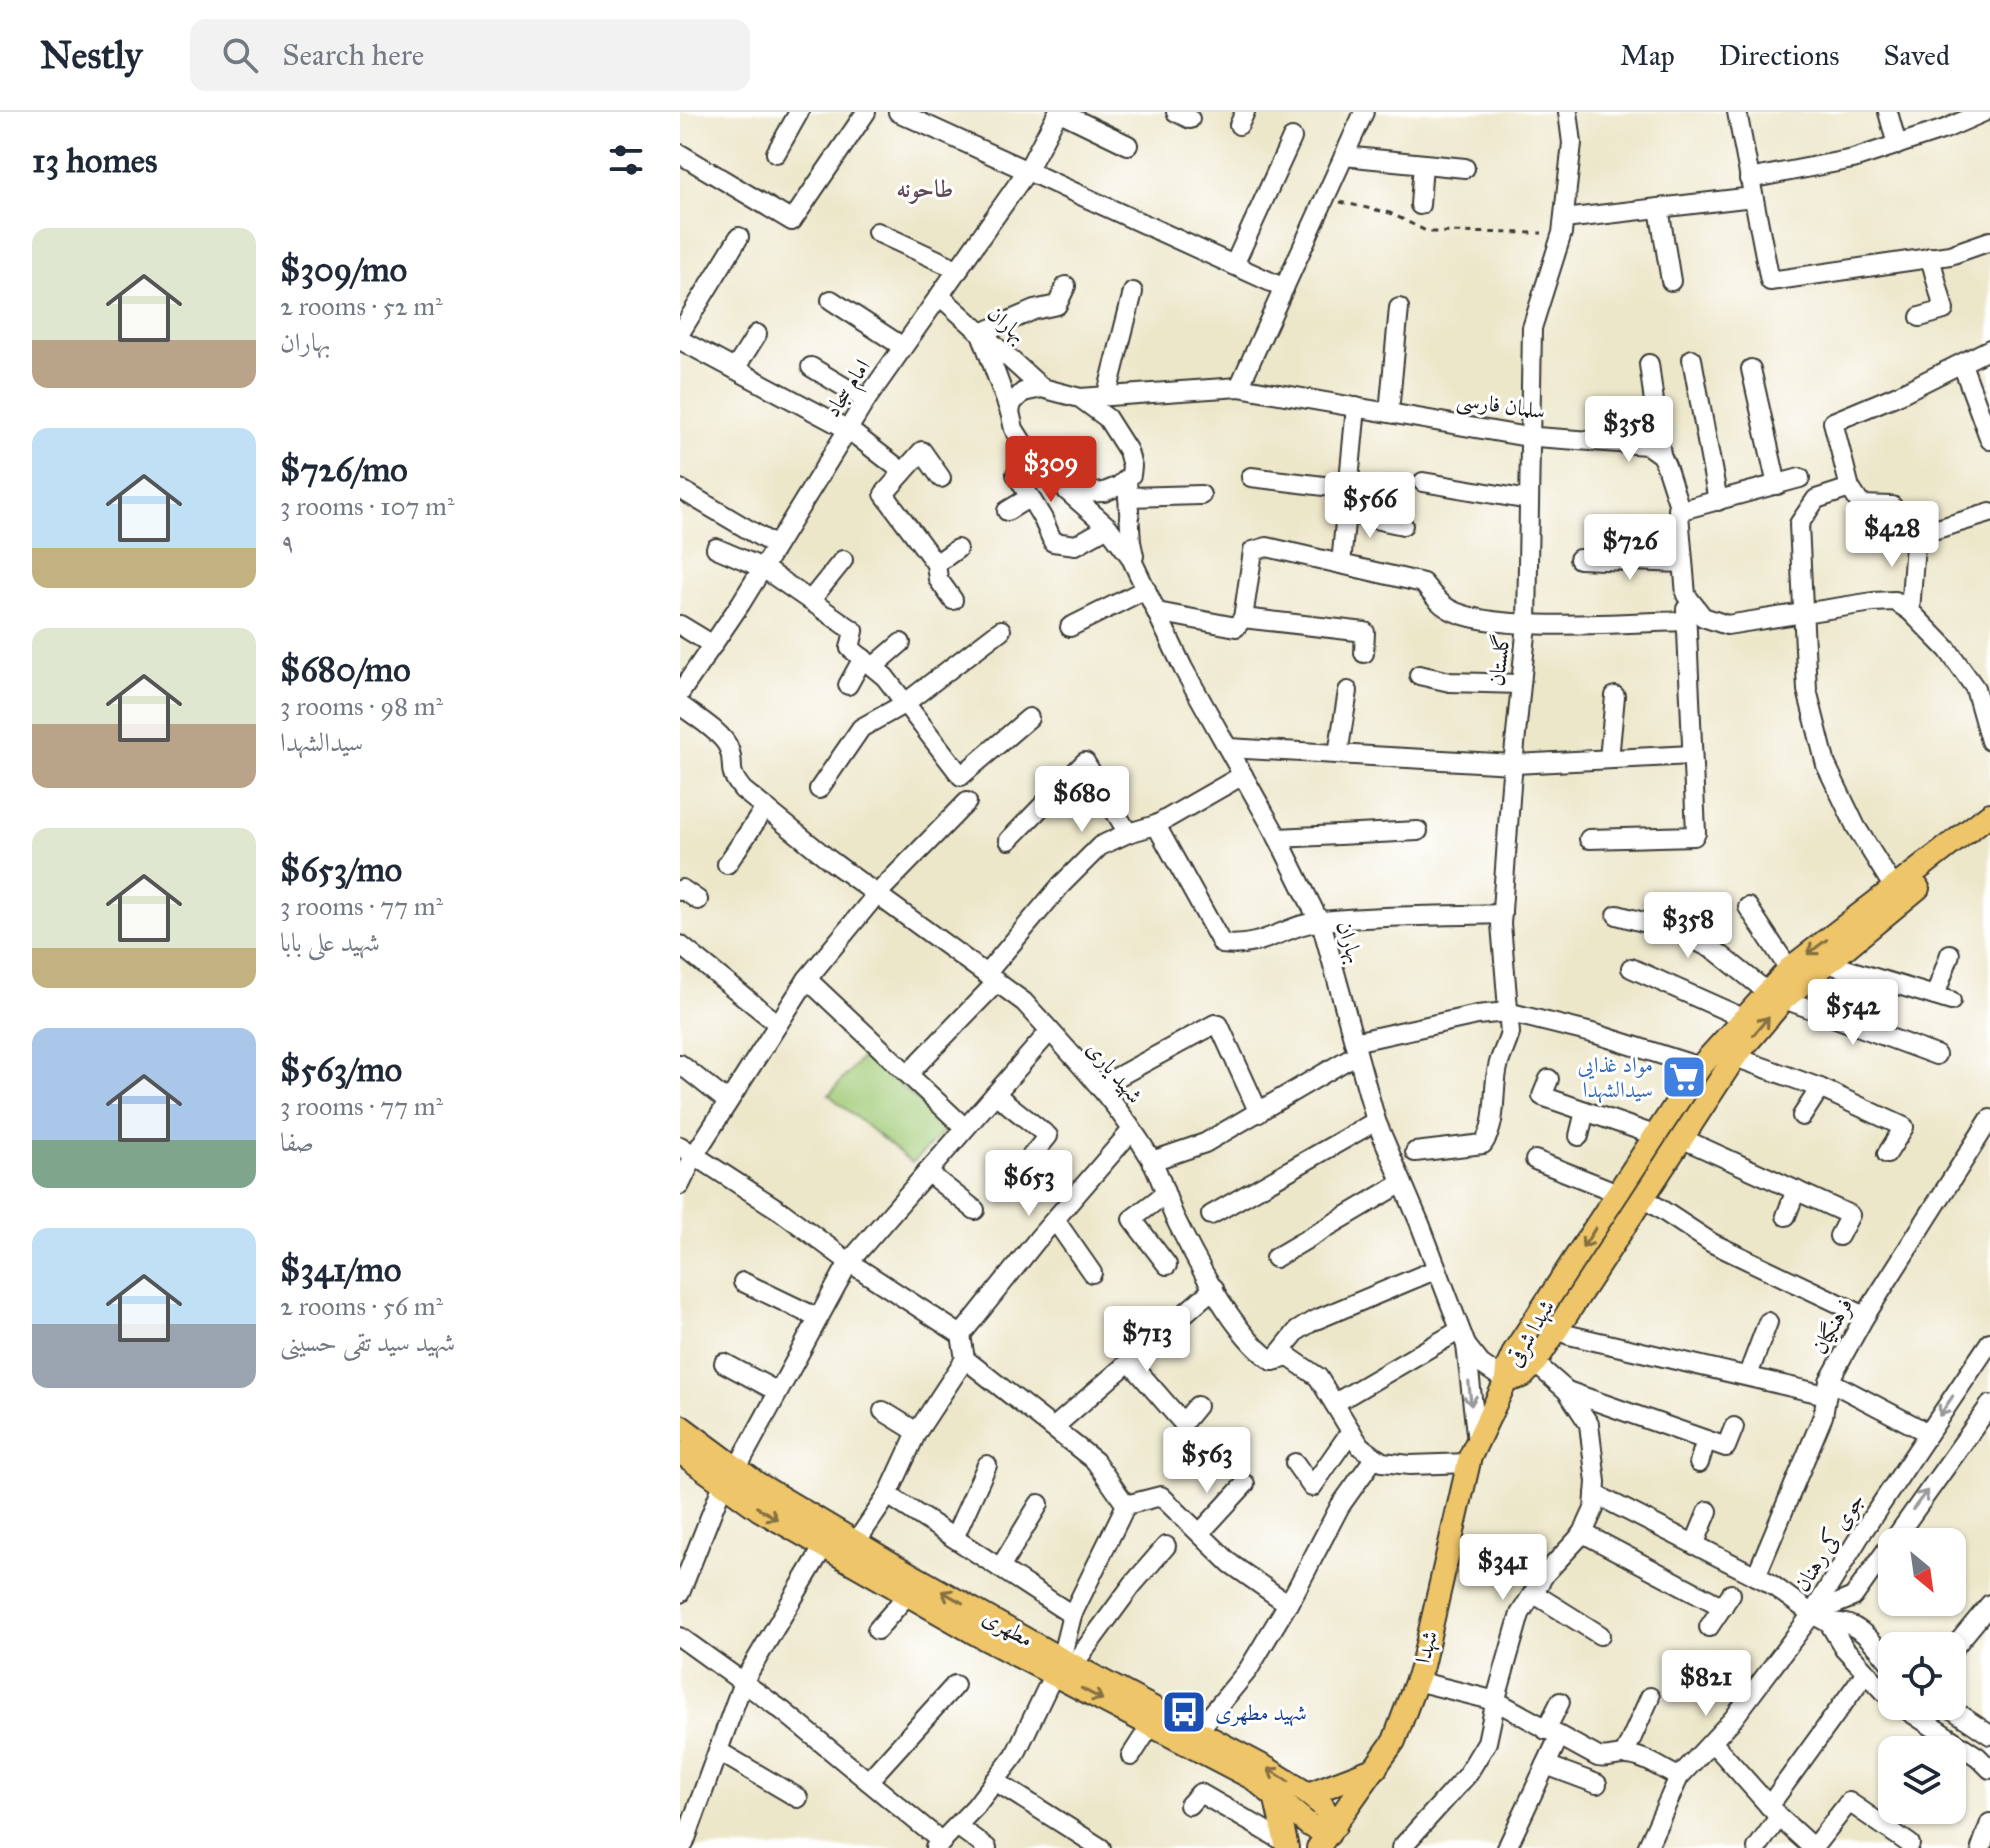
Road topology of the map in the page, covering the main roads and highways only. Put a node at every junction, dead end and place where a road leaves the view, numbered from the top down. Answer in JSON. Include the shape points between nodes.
{"nodes":[{"id":1,"x":1990,"y":814,"type":"edge"},
{"id":2,"x":1990,"y":831,"type":"edge"},
{"id":3,"x":1775,"y":995,"type":"junction"},
{"id":4,"x":1506,"y":1381,"type":"junction"},
{"id":5,"x":680,"y":1426,"type":"edge"},
{"id":6,"x":680,"y":1452,"type":"edge"},
{"id":7,"x":730,"y":1476,"type":"junction"},
{"id":8,"x":1063,"y":1666,"type":"junction"},
{"id":9,"x":1377,"y":1768,"type":"junction"},
{"id":10,"x":1308,"y":1794,"type":"junction"},
{"id":11,"x":1275,"y":1795,"type":"junction"},
{"id":12,"x":1327,"y":1836,"type":"edge"},
{"id":13,"x":1286,"y":1845,"type":"edge"}],
"edges":[{"from":1,"to":3,"type":"main road","name":"شهدا شرقی","one_way":true,"via":[[1789,969]]},
{"from":2,"to":3,"type":"main road","name":"شهدا شرقی","via":[[1826,963]]},
{"from":4,"to":3,"type":"main road","name":"شهدا شرقی","one_way":true,"via":[[1523,1376],[1559,1329]]},
{"from":3,"to":4,"type":"main road","name":"شهدا شرقی","one_way":true,"via":[[1743,1018],[1700,1067],[1515,1350]]},
{"from":4,"to":9,"type":"main road","name":"شهدا","via":[[1469,1463],[1422,1666],[1394,1741]]},
{"from":5,"to":7,"type":"main road","name":"مطهری"},
{"from":6,"to":7,"type":"main road","name":"مطهری"},
{"from":8,"to":7,"type":"main road","name":"مطهری","one_way":true,"via":[[758,1484]]},
{"from":7,"to":8,"type":"main road","name":"مطهری","one_way":true,"via":[[760,1510],[978,1635]]},
{"from":10,"to":8,"type":"main road","name":"مطهری","one_way":true,"via":[[1198,1731]]},
{"from":8,"to":11,"type":"main road","name":"مطهری","one_way":true,"via":[[1151,1725]]},
{"from":9,"to":10,"type":"main road"},
{"from":9,"to":12,"type":"main road","name":"شهدا"},
{"from":10,"to":12,"type":"main road","name":"مطهری","via":[[1322,1805]]},
{"from":11,"to":12,"type":"main road","name":"مطهری"},
{"from":11,"to":13,"type":"main road"}]}
